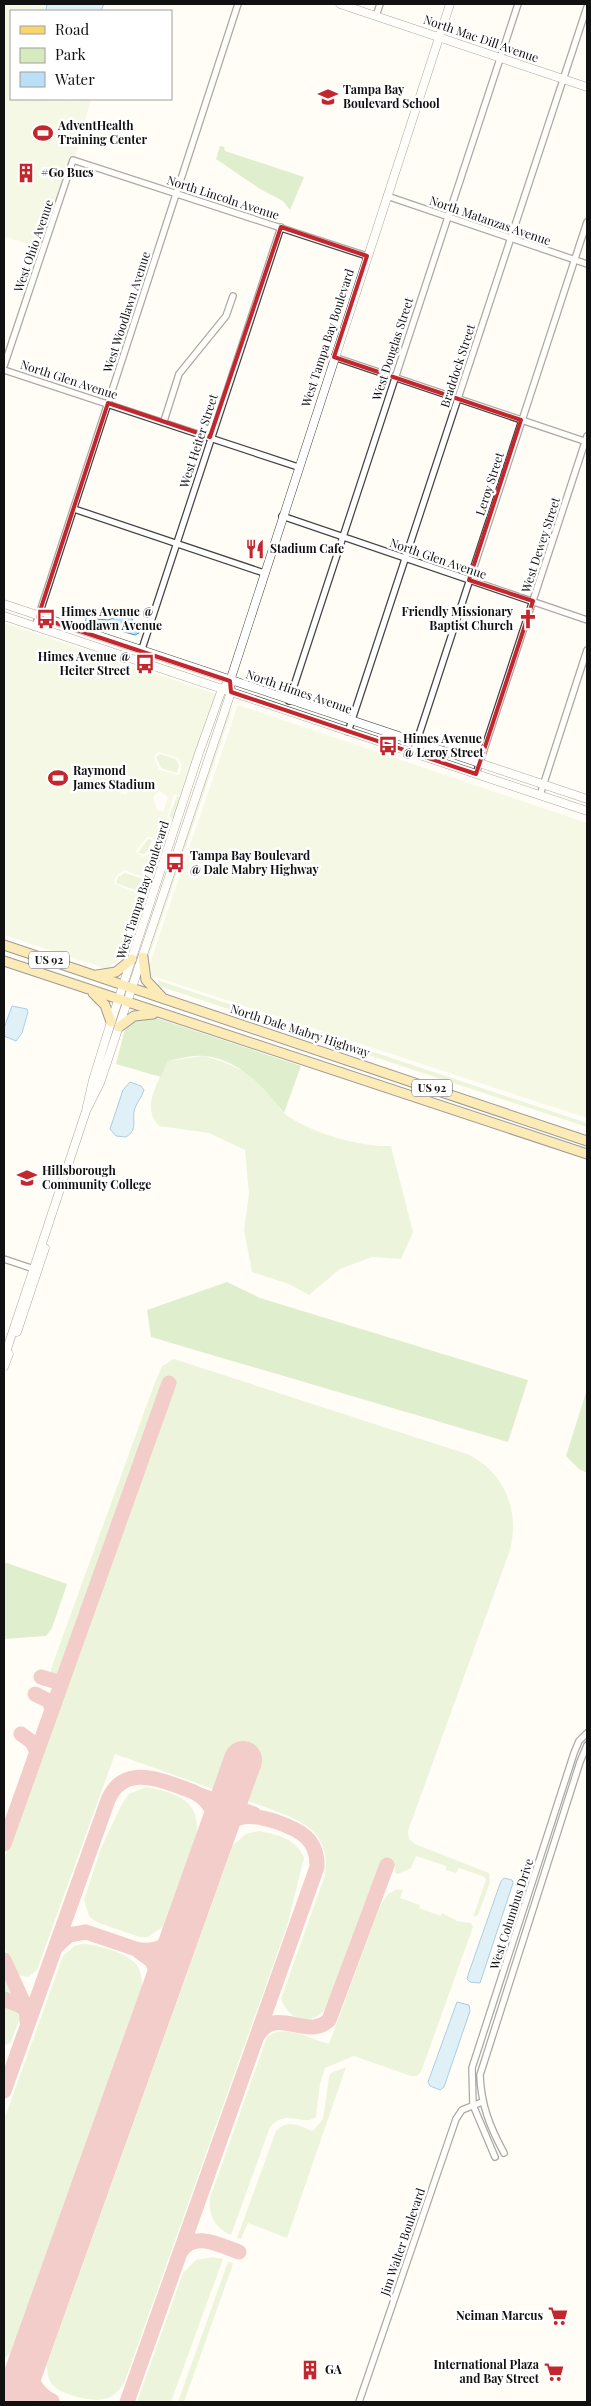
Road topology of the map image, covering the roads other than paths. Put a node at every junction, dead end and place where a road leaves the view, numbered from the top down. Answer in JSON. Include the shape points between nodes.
{"nodes":[{"id":1,"x":238,"y":4,"type":"edge"},
{"id":2,"x":340,"y":4,"type":"edge"},
{"id":3,"x":380,"y":4,"type":"edge"},
{"id":4,"x":450,"y":4,"type":"edge"},
{"id":5,"x":518,"y":4,"type":"edge"},
{"id":6,"x":587,"y":7,"type":"edge"},
{"id":7,"x":376,"y":16,"type":"junction"},
{"id":8,"x":439,"y":37,"type":"junction"},
{"id":9,"x":500,"y":58,"type":"junction"},
{"id":10,"x":564,"y":79,"type":"junction"},
{"id":11,"x":587,"y":87,"type":"edge"},
{"id":12,"x":73,"y":160,"type":"joint"},
{"id":13,"x":177,"y":193,"type":"junction"},
{"id":14,"x":387,"y":196,"type":"junction"},
{"id":15,"x":448,"y":217,"type":"junction"},
{"id":16,"x":587,"y":222,"type":"edge"},
{"id":17,"x":280,"y":227,"type":"junction"},
{"id":18,"x":511,"y":238,"type":"junction"},
{"id":19,"x":367,"y":256,"type":"junction"},
{"id":20,"x":574,"y":260,"type":"junction"},
{"id":21,"x":587,"y":264,"type":"edge"},
{"id":22,"x":233,"y":296,"type":"dead end"},
{"id":23,"x":334,"y":357,"type":"junction"},
{"id":24,"x":4,"y":366,"type":"edge"},
{"id":25,"x":4,"y":370,"type":"edge"},
{"id":26,"x":394,"y":378,"type":"junction"},
{"id":27,"x":458,"y":399,"type":"junction"},
{"id":28,"x":108,"y":403,"type":"junction"},
{"id":29,"x":521,"y":420,"type":"junction"},
{"id":30,"x":164,"y":421,"type":"junction"},
{"id":31,"x":210,"y":437,"type":"junction"},
{"id":32,"x":587,"y":440,"type":"edge"},
{"id":33,"x":298,"y":468,"type":"junction"},
{"id":34,"x":74,"y":510,"type":"junction"},
{"id":35,"x":282,"y":516,"type":"junction"},
{"id":36,"x":342,"y":537,"type":"junction"},
{"id":37,"x":176,"y":544,"type":"junction"},
{"id":38,"x":405,"y":559,"type":"junction"},
{"id":39,"x":264,"y":573,"type":"junction"},
{"id":40,"x":469,"y":580,"type":"junction"},
{"id":41,"x":532,"y":601,"type":"junction"},
{"id":42,"x":4,"y":604,"type":"edge"},
{"id":43,"x":4,"y":616,"type":"edge"},
{"id":44,"x":38,"y":617,"type":"junction"},
{"id":45,"x":587,"y":620,"type":"edge"},
{"id":46,"x":35,"y":627,"type":"junction"},
{"id":47,"x":587,"y":650,"type":"edge"},
{"id":48,"x":141,"y":651,"type":"junction"},
{"id":49,"x":138,"y":661,"type":"junction"},
{"id":50,"x":230,"y":680,"type":"junction"},
{"id":51,"x":222,"y":689,"type":"junction"},
{"id":52,"x":231,"y":692,"type":"junction"},
{"id":53,"x":248,"y":698,"type":"junction"},
{"id":54,"x":289,"y":701,"type":"junction"},
{"id":55,"x":222,"y":718,"type":"junction"},
{"id":56,"x":351,"y":722,"type":"junction"},
{"id":57,"x":348,"y":732,"type":"junction"},
{"id":58,"x":416,"y":743,"type":"junction"},
{"id":59,"x":199,"y":753,"type":"junction"},
{"id":60,"x":413,"y":753,"type":"junction"},
{"id":61,"x":209,"y":756,"type":"junction"},
{"id":62,"x":479,"y":764,"type":"junction"},
{"id":63,"x":505,"y":773,"type":"junction"},
{"id":64,"x":476,"y":774,"type":"junction"},
{"id":65,"x":502,"y":783,"type":"junction"},
{"id":66,"x":543,"y":785,"type":"junction"},
{"id":67,"x":540,"y":795,"type":"junction"},
{"id":68,"x":587,"y":799,"type":"edge"},
{"id":69,"x":587,"y":811,"type":"edge"},
{"id":70,"x":172,"y":835,"type":"junction"},
{"id":71,"x":182,"y":838,"type":"junction"},
{"id":72,"x":154,"y":892,"type":"junction"},
{"id":73,"x":164,"y":895,"type":"junction"},
{"id":74,"x":148,"y":910,"type":"junction"},
{"id":75,"x":158,"y":913,"type":"junction"},
{"id":76,"x":4,"y":946,"type":"edge"},
{"id":77,"x":143,"y":958,"type":"junction"},
{"id":78,"x":132,"y":959,"type":"junction"},
{"id":79,"x":4,"y":961,"type":"edge"},
{"id":80,"x":94,"y":975,"type":"junction"},
{"id":81,"x":123,"y":985,"type":"junction"},
{"id":82,"x":133,"y":988,"type":"junction"},
{"id":83,"x":89,"y":990,"type":"junction"},
{"id":84,"x":164,"y":999,"type":"junction"},
{"id":85,"x":118,"y":1000,"type":"junction"},
{"id":86,"x":128,"y":1003,"type":"junction"},
{"id":87,"x":161,"y":1014,"type":"junction"},
{"id":88,"x":111,"y":1022,"type":"junction"},
{"id":89,"x":120,"y":1027,"type":"junction"},
{"id":90,"x":403,"y":1079,"type":"junction"},
{"id":91,"x":398,"y":1092,"type":"junction"},
{"id":92,"x":86,"y":1111,"type":"junction"},
{"id":93,"x":587,"y":1141,"type":"edge"},
{"id":94,"x":587,"y":1154,"type":"edge"},
{"id":95,"x":4,"y":1259,"type":"edge"},
{"id":96,"x":35,"y":1270,"type":"junction"},
{"id":97,"x":4,"y":1358,"type":"edge"},
{"id":98,"x":4,"y":1367,"type":"edge"},
{"id":99,"x":587,"y":1733,"type":"edge"},
{"id":100,"x":587,"y":1745,"type":"edge"},
{"id":101,"x":482,"y":2102,"type":"junction"},
{"id":102,"x":473,"y":2105,"type":"junction"},
{"id":103,"x":504,"y":2153,"type":"dead end"},
{"id":104,"x":495,"y":2157,"type":"dead end"},
{"id":105,"x":359,"y":2402,"type":"edge"}],
"edges":[{"from":1,"to":13,"type":"street","name":"West Woodlawn Avenue"},
{"from":2,"to":7,"type":"street","name":"North Mac Dill Avenue"},
{"from":3,"to":7,"type":"street"},
{"from":4,"to":8,"type":"street","name":"West Tampa Bay Boulevard"},
{"from":5,"to":9,"type":"street","name":"West Douglas Street"},
{"from":6,"to":10,"type":"street","name":"Braddock Street"},
{"from":7,"to":8,"type":"street","name":"North Mac Dill Avenue"},
{"from":8,"to":9,"type":"street","name":"North Mac Dill Avenue"},
{"from":8,"to":14,"type":"street","name":"West Tampa Bay Boulevard"},
{"from":9,"to":10,"type":"street","name":"North Mac Dill Avenue"},
{"from":9,"to":15,"type":"street","name":"West Douglas Street"},
{"from":10,"to":11,"type":"street","name":"North Mac Dill Avenue"},
{"from":10,"to":18,"type":"street","name":"Braddock Street"},
{"from":12,"to":13,"type":"street","name":"North Lincoln Avenue"},
{"from":12,"to":24,"type":"street","name":"West Ohio Avenue"},
{"from":13,"to":17,"type":"street","name":"North Lincoln Avenue"},
{"from":13,"to":28,"type":"street","name":"West Woodlawn Avenue"},
{"from":14,"to":15,"type":"street","name":"North Matanzas Avenue"},
{"from":14,"to":19,"type":"street","name":"West Tampa Bay Boulevard"},
{"from":15,"to":18,"type":"street","name":"North Matanzas Avenue"},
{"from":15,"to":26,"type":"street","name":"West Douglas Street"},
{"from":16,"to":20,"type":"street","name":"Leroy Street"},
{"from":17,"to":19,"type":"street","name":"North Lincoln Avenue"},
{"from":17,"to":31,"type":"street","name":"West Heiter Street"},
{"from":18,"to":20,"type":"street","name":"North Matanzas Avenue"},
{"from":18,"to":27,"type":"street","name":"Braddock Street"},
{"from":19,"to":23,"type":"street","name":"West Tampa Bay Boulevard"},
{"from":20,"to":21,"type":"street","name":"North Matanzas Avenue"},
{"from":20,"to":29,"type":"street","name":"Leroy Street"},
{"from":22,"to":30,"type":"street","via":[[226,316],[180,374]]},
{"from":23,"to":26,"type":"street"},
{"from":23,"to":33,"type":"street","name":"West Tampa Bay Boulevard"},
{"from":25,"to":28,"type":"street","name":"North Glen Avenue"},
{"from":26,"to":27,"type":"street"},
{"from":26,"to":36,"type":"street","name":"West Douglas Street"},
{"from":27,"to":29,"type":"street"},
{"from":27,"to":38,"type":"street","name":"Braddock Street"},
{"from":28,"to":30,"type":"street","name":"North Glen Avenue"},
{"from":28,"to":34,"type":"street","name":"West Woodlawn Avenue"},
{"from":29,"to":32,"type":"street"},
{"from":29,"to":40,"type":"street","name":"Leroy Street"},
{"from":30,"to":31,"type":"street","name":"North Glen Avenue"},
{"from":31,"to":33,"type":"street","name":"North Glen Avenue"},
{"from":31,"to":37,"type":"street","name":"West Heiter Street"},
{"from":32,"to":41,"type":"street","name":"West Dewey Street"},
{"from":33,"to":35,"type":"street","name":"West Tampa Bay Boulevard"},
{"from":34,"to":37,"type":"street"},
{"from":34,"to":44,"type":"street","name":"West Woodlawn Avenue"},
{"from":35,"to":36,"type":"street","name":"North Glen Avenue"},
{"from":35,"to":39,"type":"street","name":"West Tampa Bay Boulevard"},
{"from":36,"to":38,"type":"street","name":"North Glen Avenue"},
{"from":36,"to":54,"type":"street","name":"West Douglas Street"},
{"from":37,"to":39,"type":"street"},
{"from":37,"to":48,"type":"street","name":"West Heiter Street"},
{"from":38,"to":40,"type":"street","name":"North Glen Avenue"},
{"from":38,"to":56,"type":"street","name":"Braddock Street"},
{"from":39,"to":50,"type":"street","name":"West Tampa Bay Boulevard"},
{"from":40,"to":41,"type":"street","name":"North Glen Avenue"},
{"from":40,"to":58,"type":"street","name":"Leroy Street"},
{"from":41,"to":45,"type":"street","name":"North Glen Avenue"},
{"from":41,"to":62,"type":"street","name":"West Dewey Street"},
{"from":42,"to":44,"type":"street","name":"North Himes Avenue"},
{"from":43,"to":46,"type":"street","name":"North Himes Avenue"},
{"from":44,"to":46,"type":"street","name":"West Woodlawn Avenue"},
{"from":44,"to":48,"type":"street","name":"North Himes Avenue"},
{"from":46,"to":49,"type":"street","name":"North Himes Avenue"},
{"from":47,"to":66,"type":"street"},
{"from":48,"to":49,"type":"street","name":"West Heiter Street"},
{"from":48,"to":50,"type":"street","name":"North Himes Avenue"},
{"from":49,"to":51,"type":"street","name":"North Himes Avenue"},
{"from":50,"to":51,"type":"street","name":"West Tampa Bay Boulevard"},
{"from":50,"to":52,"type":"street","name":"West Tampa Bay Boulevard"},
{"from":50,"to":54,"type":"street","name":"North Himes Avenue"},
{"from":51,"to":52,"type":"street","name":"North Himes Avenue"},
{"from":51,"to":59,"type":"street","name":"West Tampa Bay Boulevard"},
{"from":52,"to":53,"type":"street","name":"North Himes Avenue"},
{"from":52,"to":55,"type":"street","name":"West Tampa Bay Boulevard"},
{"from":53,"to":55,"type":"street","via":[[231,704]]},
{"from":53,"to":57,"type":"street","name":"North Himes Avenue"},
{"from":54,"to":56,"type":"street","name":"North Himes Avenue"},
{"from":55,"to":61,"type":"street","name":"West Tampa Bay Boulevard"},
{"from":56,"to":57,"type":"street","name":"Braddock Street"},
{"from":56,"to":58,"type":"street","name":"North Himes Avenue"},
{"from":57,"to":60,"type":"street","name":"North Himes Avenue"},
{"from":58,"to":60,"type":"street","name":"Leroy Street"},
{"from":58,"to":62,"type":"street","name":"North Himes Avenue"},
{"from":59,"to":61,"type":"street"},
{"from":59,"to":70,"type":"street","name":"West Tampa Bay Boulevard"},
{"from":60,"to":64,"type":"street","name":"North Himes Avenue"},
{"from":61,"to":71,"type":"street","name":"West Tampa Bay Boulevard"},
{"from":62,"to":63,"type":"street","name":"North Himes Avenue"},
{"from":62,"to":64,"type":"street","name":"West Dewey Street"},
{"from":63,"to":65,"type":"street"},
{"from":63,"to":66,"type":"street","name":"North Himes Avenue"},
{"from":64,"to":65,"type":"street","name":"North Himes Avenue"},
{"from":65,"to":67,"type":"street","name":"North Himes Avenue"},
{"from":66,"to":67,"type":"street"},
{"from":66,"to":68,"type":"street","name":"North Himes Avenue"},
{"from":67,"to":69,"type":"street","name":"North Himes Avenue"},
{"from":70,"to":71,"type":"street"},
{"from":70,"to":72,"type":"street","name":"West Tampa Bay Boulevard"},
{"from":71,"to":73,"type":"street","name":"West Tampa Bay Boulevard"},
{"from":72,"to":73,"type":"street"},
{"from":72,"to":74,"type":"street","name":"West Tampa Bay Boulevard"},
{"from":73,"to":75,"type":"street","name":"West Tampa Bay Boulevard"},
{"from":74,"to":75,"type":"street"},
{"from":74,"to":78,"type":"street","name":"West Tampa Bay Boulevard"},
{"from":75,"to":77,"type":"street","name":"West Tampa Bay Boulevard"},
{"from":76,"to":80,"type":"main road","name":"North Dale Mabry Highway","number":"US 92"},
{"from":77,"to":82,"type":"street","name":"West Tampa Bay Boulevard"},
{"from":77,"to":84,"type":"main road","via":[[146,980]]},
{"from":78,"to":80,"type":"main road","via":[[116,972]]},
{"from":78,"to":81,"type":"street","name":"West Tampa Bay Boulevard"},
{"from":79,"to":83,"type":"main road","number":"US 92"},
{"from":80,"to":81,"type":"main road","name":"North Dale Mabry Highway","number":"US 92"},
{"from":81,"to":82,"type":"main road","name":"North Dale Mabry Highway","number":"US 92"},
{"from":81,"to":85,"type":"street","name":"West Tampa Bay Boulevard"},
{"from":82,"to":84,"type":"main road","name":"North Dale Mabry Highway","number":"US 92"},
{"from":82,"to":86,"type":"street","name":"West Tampa Bay Boulevard"},
{"from":83,"to":85,"type":"main road","number":"US 92"},
{"from":83,"to":88,"type":"main road","via":[[105,1005]]},
{"from":84,"to":90,"type":"main road","name":"North Dale Mabry Highway","number":"US 92"},
{"from":85,"to":86,"type":"main road","number":"US 92"},
{"from":85,"to":88,"type":"street","name":"West Tampa Bay Boulevard"},
{"from":86,"to":87,"type":"main road","number":"US 92"},
{"from":86,"to":89,"type":"street","name":"West Tampa Bay Boulevard"},
{"from":87,"to":89,"type":"main road","via":[[134,1016]]},
{"from":87,"to":91,"type":"main road","number":"US 92"},
{"from":88,"to":92,"type":"street","name":"West Tampa Bay Boulevard"},
{"from":89,"to":92,"type":"street","name":"West Tampa Bay Boulevard"},
{"from":90,"to":91,"type":"main road"},
{"from":90,"to":93,"type":"main road","name":"North Dale Mabry Highway","number":"US 92"},
{"from":91,"to":94,"type":"main road","number":"US 92"},
{"from":92,"to":96,"type":"street","name":"West Tampa Bay Boulevard"},
{"from":95,"to":96,"type":"street"},
{"from":96,"to":97,"type":"street","name":"West Tampa Bay Boulevard"},
{"from":96,"to":98,"type":"street","name":"West Tampa Bay Boulevard"},
{"from":99,"to":102,"type":"street","name":"West Columbus Drive","via":[[574,1753],[472,2068]]},
{"from":100,"to":101,"type":"street","name":"West Columbus Drive","via":[[484,2057],[480,2075]]},
{"from":101,"to":102,"type":"street","name":"Jim Walter Boulevard"},
{"from":101,"to":103,"type":"street","name":"West Columbus Drive"},
{"from":102,"to":104,"type":"street"},
{"from":102,"to":105,"type":"street","name":"Jim Walter Boulevard","via":[[458,2113]]}]}
